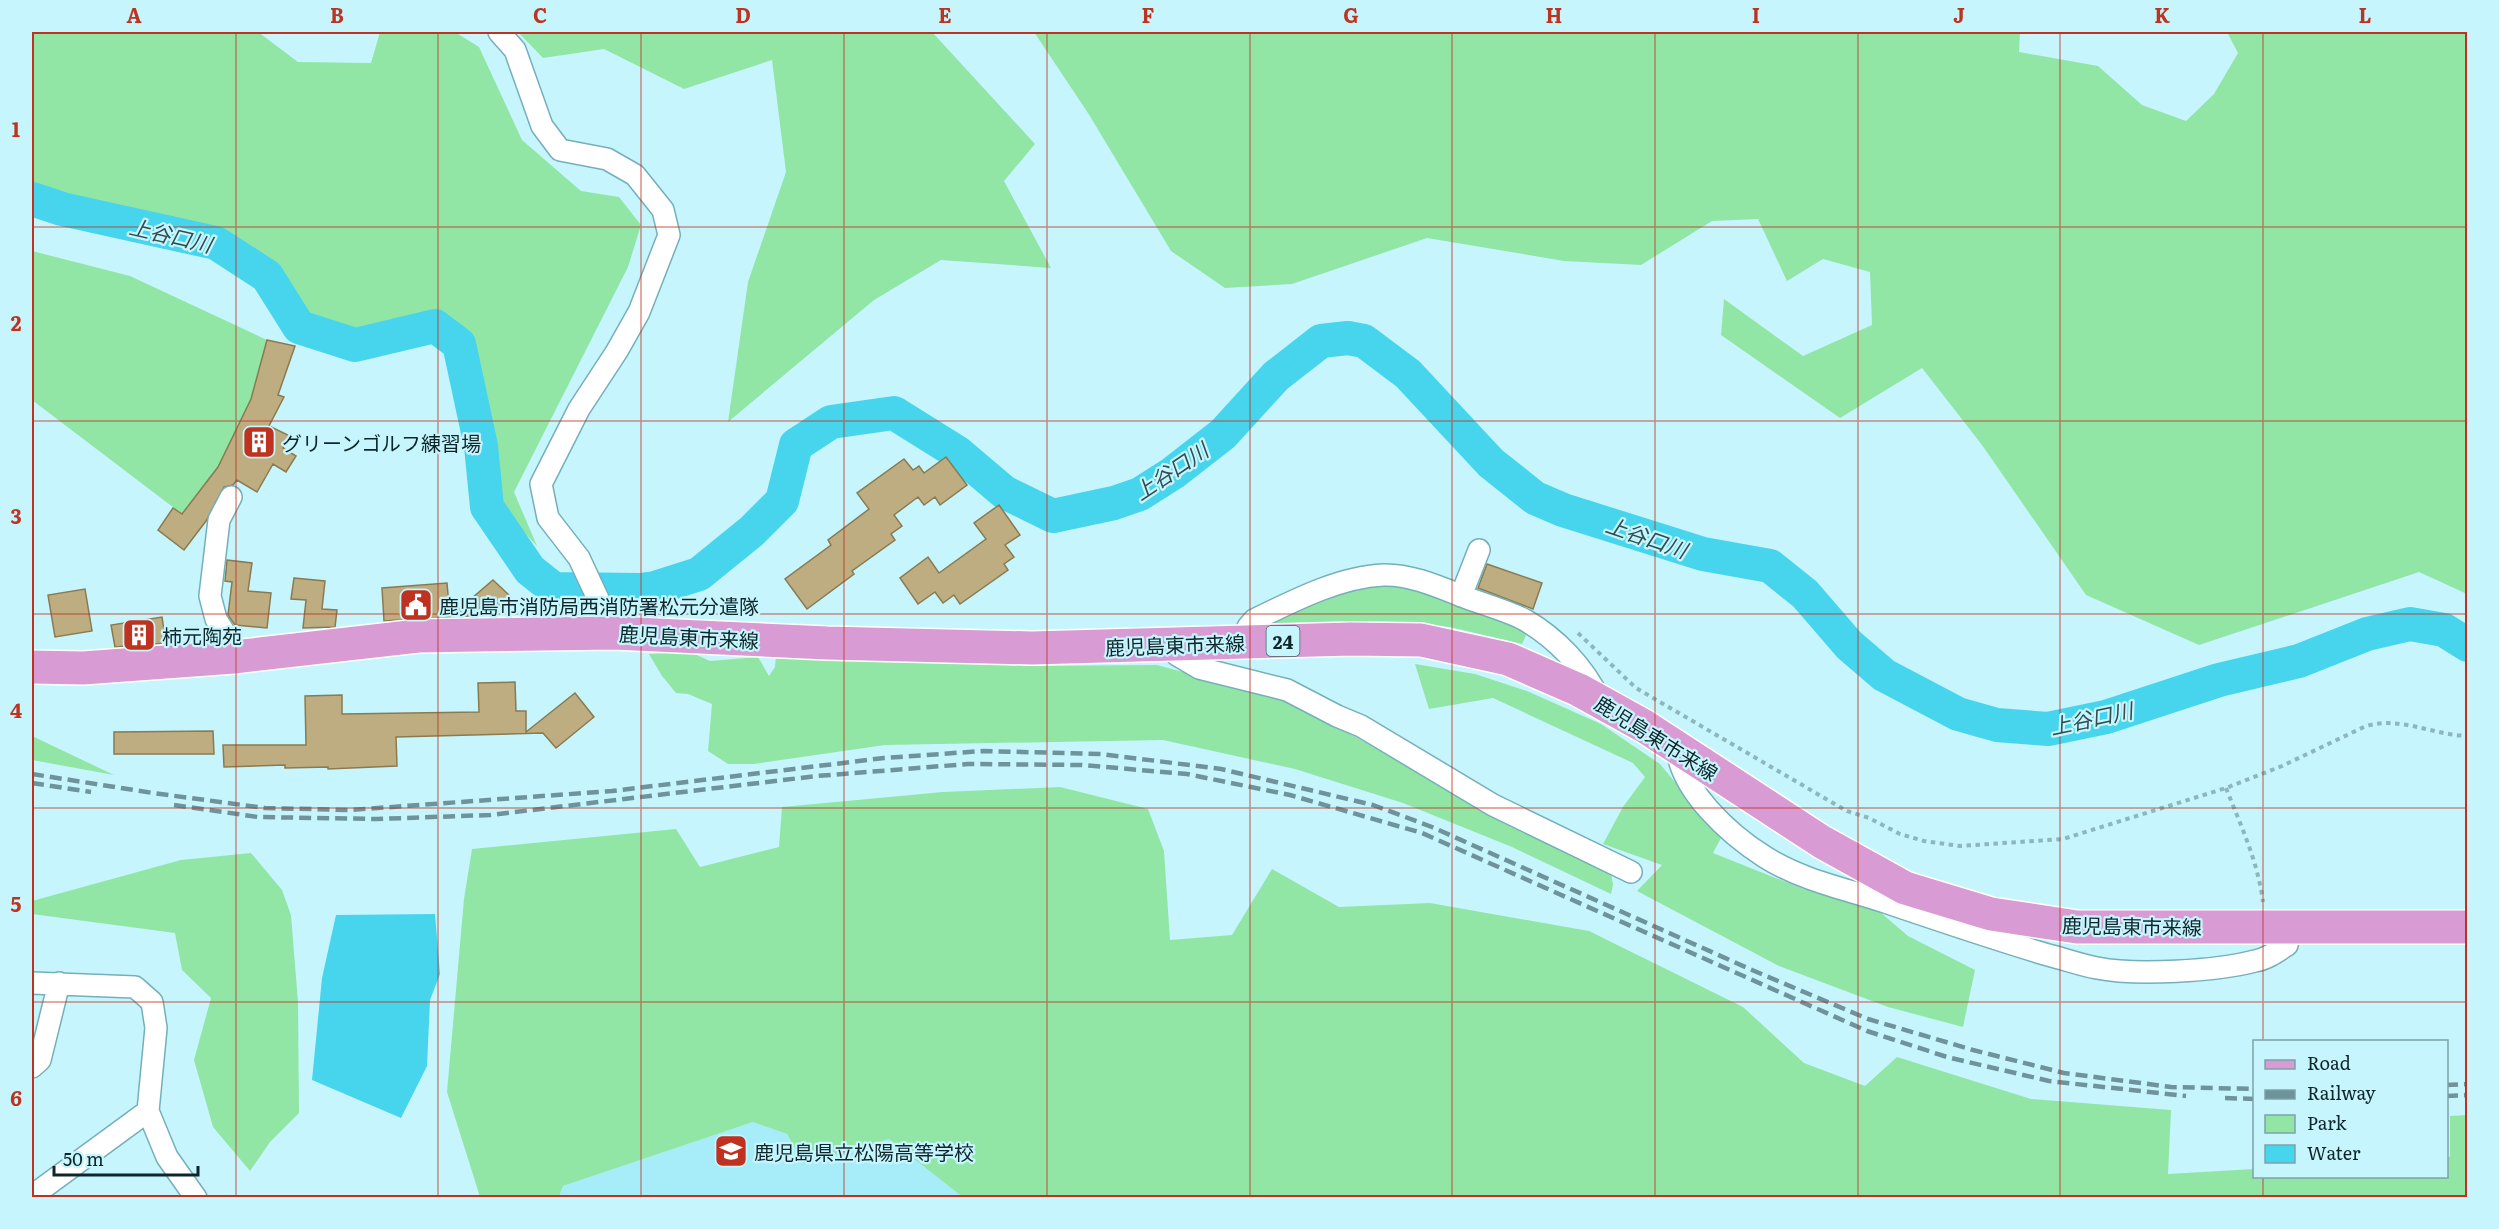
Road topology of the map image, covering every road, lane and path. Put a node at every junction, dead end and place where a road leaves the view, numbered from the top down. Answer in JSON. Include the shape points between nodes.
{"nodes":[{"id":1,"x":499,"y":32,"type":"edge"},
{"id":2,"x":231,"y":498,"type":"dead end"},
{"id":3,"x":1479,"y":550,"type":"dead end"},
{"id":4,"x":1461,"y":596,"type":"junction"},
{"id":5,"x":614,"y":633,"type":"junction"},
{"id":6,"x":1551,"y":639,"type":"junction"},
{"id":7,"x":1244,"y":642,"type":"junction"},
{"id":8,"x":1169,"y":644,"type":"junction"},
{"id":9,"x":234,"y":657,"type":"junction"},
{"id":10,"x":32,"y":668,"type":"edge"},
{"id":11,"x":1601,"y":702,"type":"junction"},
{"id":12,"x":2468,"y":736,"type":"edge"},
{"id":13,"x":1677,"y":747,"type":"junction"},
{"id":14,"x":2226,"y":788,"type":"junction"},
{"id":15,"x":1630,"y":872,"type":"dead end"},
{"id":16,"x":2277,"y":927,"type":"junction"},
{"id":17,"x":2468,"y":927,"type":"edge"},
{"id":18,"x":32,"y":983,"type":"edge"},
{"id":19,"x":59,"y":983,"type":"junction"},
{"id":20,"x":32,"y":1067,"type":"edge"},
{"id":21,"x":148,"y":1111,"type":"junction"},
{"id":22,"x":32,"y":1197,"type":"edge"},
{"id":23,"x":196,"y":1197,"type":"edge"}],
"edges":[{"from":1,"to":5,"type":"street","via":[[515,50],[542,126],[560,150],[607,159],[635,175],[663,210],[669,235],[639,312],[579,409],[541,484],[548,518],[579,558]]},
{"from":2,"to":9,"type":"street","via":[[219,520],[210,596]]},
{"from":3,"to":4,"type":"street"},
{"from":4,"to":6,"type":"street","via":[[1524,620]]},
{"from":4,"to":7,"type":"street","via":[[1404,577],[1364,578],[1314,593],[1254,620]]},
{"from":5,"to":8,"type":"main road","name":"鹿児島東市来線","number":"24","via":[[1009,647]]},
{"from":5,"to":9,"type":"main road","name":"鹿児島東市来線","number":"24","via":[[418,636]]},
{"from":6,"to":11,"type":"street","via":[[1579,665]]},
{"from":6,"to":14,"type":"path","via":[[1569,629],[1577,633],[1636,687],[1847,811],[1924,841],[1960,846],[2063,840]]},
{"from":7,"to":8,"type":"main road","name":"鹿児島東市来線","number":"24"},
{"from":7,"to":11,"type":"main road","name":"鹿児島東市来線","number":"24","via":[[1421,640],[1508,659]]},
{"from":8,"to":15,"type":"street","via":[[1177,655],[1199,669],[1287,690],[1361,726],[1493,805]]},
{"from":9,"to":10,"type":"main road","name":"鹿児島東市来線","number":"24"},
{"from":11,"to":13,"type":"main road","name":"鹿児島東市来線","number":"24"},
{"from":12,"to":14,"type":"path","via":[[2380,722]]},
{"from":13,"to":16,"type":"main road","name":"鹿児島東市来線","number":"24","via":[[1822,842],[1905,888],[1990,914],[2077,927]]},
{"from":13,"to":16,"type":"street","via":[[1678,763],[1702,802],[1764,857],[1802,876],[2038,952],[2097,968],[2221,968],[2258,961],[2288,945]]},
{"from":14,"to":16,"type":"path"},
{"from":16,"to":17,"type":"main road","name":"鹿児島東市来線","number":"24"},
{"from":18,"to":19,"type":"street"},
{"from":19,"to":20,"type":"street","via":[[40,1060]]},
{"from":19,"to":21,"type":"street","via":[[135,987],[152,1002],[156,1028]]},
{"from":21,"to":22,"type":"street"},
{"from":21,"to":23,"type":"street","via":[[167,1157]]}]}
